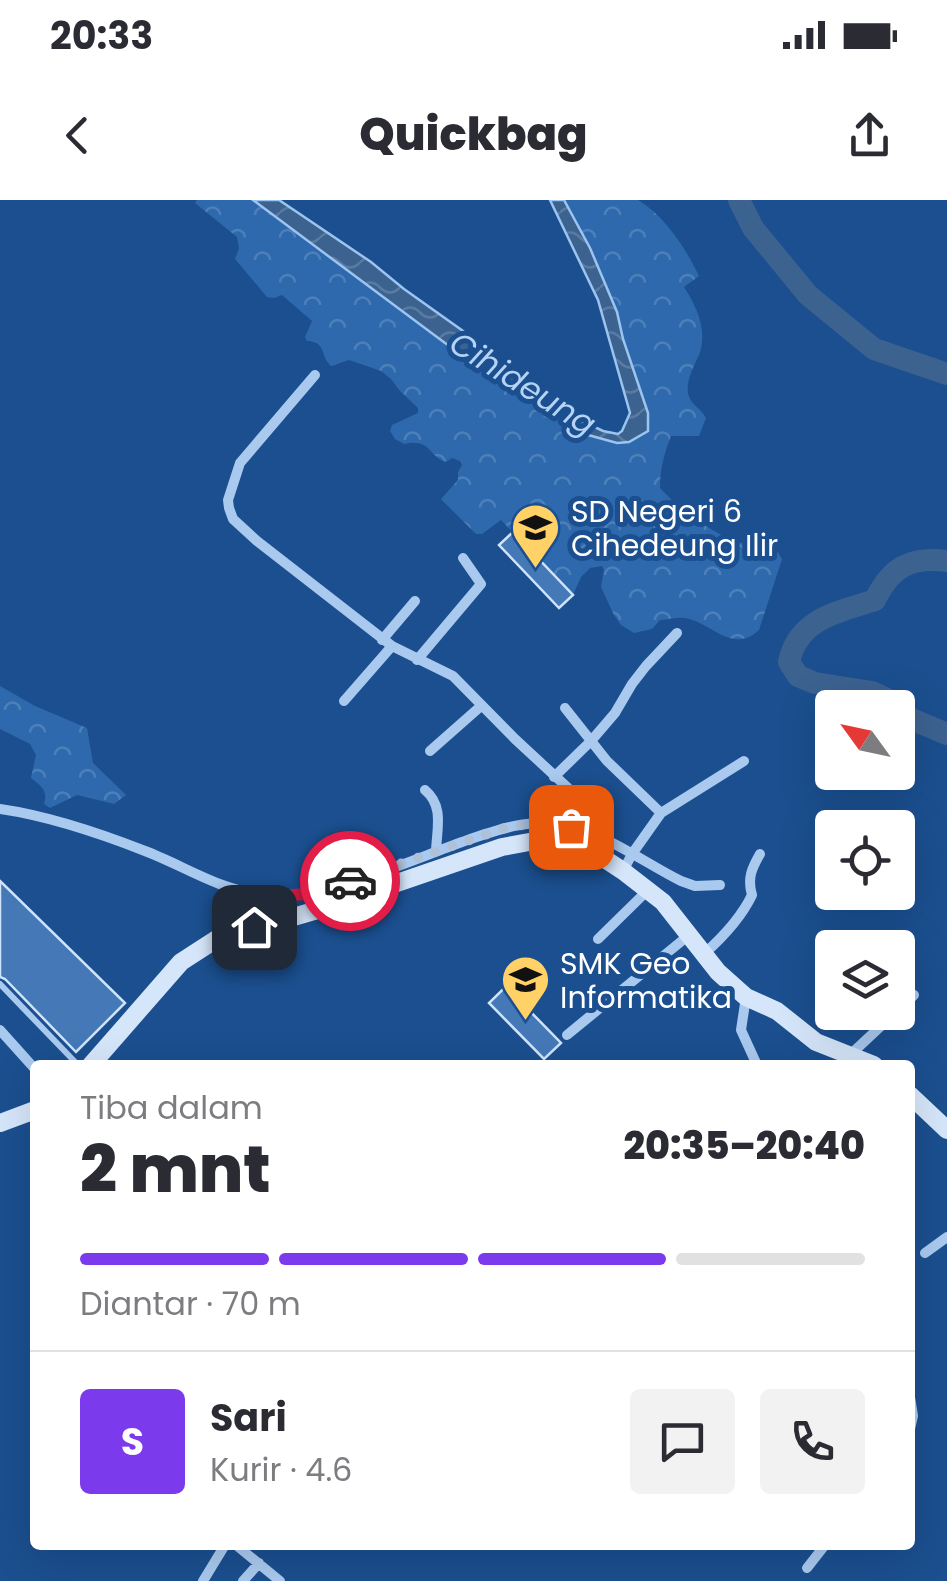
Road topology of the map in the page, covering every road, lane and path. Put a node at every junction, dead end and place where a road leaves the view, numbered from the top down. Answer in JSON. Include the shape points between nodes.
{"nodes":[{"id":1,"x":315,"y":375,"type":"dead end"},
{"id":2,"x":464,"y":558,"type":"dead end"},
{"id":3,"x":415,"y":601,"type":"dead end"},
{"id":4,"x":677,"y":634,"type":"dead end"},
{"id":5,"x":387,"y":643,"type":"junction"},
{"id":6,"x":418,"y":660,"type":"junction"},
{"id":7,"x":344,"y":702,"type":"dead end"},
{"id":8,"x":482,"y":706,"type":"junction"},
{"id":9,"x":565,"y":708,"type":"dead end"},
{"id":10,"x":591,"y":741,"type":"junction"},
{"id":11,"x":430,"y":751,"type":"dead end"},
{"id":12,"x":744,"y":762,"type":"dead end"},
{"id":13,"x":554,"y":777,"type":"junction"},
{"id":14,"x":425,"y":790,"type":"dead end"},
{"id":15,"x":0,"y":809,"type":"edge"},
{"id":16,"x":661,"y":813,"type":"junction"},
{"id":17,"x":552,"y":823,"type":"junction"},
{"id":18,"x":436,"y":851,"type":"junction"},
{"id":19,"x":760,"y":854,"type":"dead end"},
{"id":20,"x":628,"y":862,"type":"junction"},
{"id":21,"x":720,"y":885,"type":"dead end"},
{"id":22,"x":648,"y":890,"type":"junction"},
{"id":23,"x":277,"y":896,"type":"junction"},
{"id":24,"x":282,"y":920,"type":"junction"},
{"id":25,"x":690,"y":934,"type":"junction"},
{"id":26,"x":598,"y":940,"type":"dead end"},
{"id":27,"x":705,"y":953,"type":"junction"},
{"id":28,"x":0,"y":984,"type":"edge"},
{"id":29,"x":745,"y":1003,"type":"junction"},
{"id":30,"x":0,"y":1030,"type":"edge"},
{"id":31,"x":877,"y":1030,"type":"edge"},
{"id":32,"x":567,"y":1036,"type":"dead end"},
{"id":33,"x":851,"y":1054,"type":"junction"},
{"id":34,"x":73,"y":1060,"type":"edge"},
{"id":35,"x":95,"y":1060,"type":"edge"},
{"id":36,"x":756,"y":1060,"type":"edge"},
{"id":37,"x":864,"y":1060,"type":"edge"},
{"id":38,"x":30,"y":1063,"type":"edge"},
{"id":39,"x":915,"y":1100,"type":"edge"},
{"id":40,"x":30,"y":1112,"type":"edge"},
{"id":41,"x":0,"y":1122,"type":"edge"},
{"id":42,"x":947,"y":1130,"type":"edge"},
{"id":43,"x":947,"y":1237,"type":"edge"},
{"id":44,"x":925,"y":1252,"type":"dead end"},
{"id":45,"x":222,"y":1550,"type":"edge"},
{"id":46,"x":242,"y":1550,"type":"edge"},
{"id":47,"x":821,"y":1550,"type":"edge"},
{"id":48,"x":259,"y":1563,"type":"junction"},
{"id":49,"x":807,"y":1568,"type":"dead end"},
{"id":50,"x":202,"y":1581,"type":"edge"},
{"id":51,"x":243,"y":1581,"type":"edge"},
{"id":52,"x":280,"y":1581,"type":"edge"}],
"edges":[{"from":1,"to":5,"type":"street","via":[[240,462],[229,508],[257,541]]},
{"from":2,"to":6,"type":"street","via":[[481,584]]},
{"from":3,"to":5,"type":"street"},
{"from":4,"to":10,"type":"street"},
{"from":5,"to":6,"type":"street"},
{"from":5,"to":7,"type":"street"},
{"from":6,"to":8,"type":"street","via":[[453,676]]},
{"from":8,"to":11,"type":"street"},
{"from":8,"to":13,"type":"street"},
{"from":9,"to":10,"type":"street"},
{"from":10,"to":13,"type":"street"},
{"from":10,"to":16,"type":"street"},
{"from":12,"to":16,"type":"street"},
{"from":13,"to":17,"type":"street","via":[[570,793]]},
{"from":14,"to":18,"type":"street","via":[[437,805]]},
{"from":15,"to":23,"type":"street","via":[[147,852],[239,890]]},
{"from":16,"to":20,"type":"street"},
{"from":17,"to":18,"type":"street","via":[[508,827]]},
{"from":17,"to":20,"type":"street","via":[[594,834]]},
{"from":18,"to":23,"type":"street","via":[[326,890]]},
{"from":19,"to":27,"type":"street","via":[[750,900]]},
{"from":20,"to":21,"type":"street","via":[[694,886]]},
{"from":20,"to":22,"type":"main road"},
{"from":20,"to":24,"type":"main road","via":[[575,840],[539,839]]},
{"from":22,"to":25,"type":"main road"},
{"from":22,"to":26,"type":"street"},
{"from":23,"to":24,"type":"street"},
{"from":24,"to":35,"type":"main road","via":[[226,935],[192,954]]},
{"from":25,"to":27,"type":"main road"},
{"from":25,"to":32,"type":"street"},
{"from":27,"to":29,"type":"main road"},
{"from":28,"to":34,"type":"lane"},
{"from":29,"to":33,"type":"main road","via":[[777,1011],[816,1042]]},
{"from":29,"to":36,"type":"street","via":[[741,1030]]},
{"from":30,"to":38,"type":"street"},
{"from":31,"to":33,"type":"street"},
{"from":33,"to":37,"type":"main road"},
{"from":39,"to":42,"type":"main road"},
{"from":40,"to":41,"type":"main road"},
{"from":43,"to":44,"type":"street"},
{"from":45,"to":50,"type":"street"},
{"from":46,"to":48,"type":"street"},
{"from":47,"to":49,"type":"street"},
{"from":48,"to":51,"type":"street"},
{"from":48,"to":52,"type":"street"}]}
